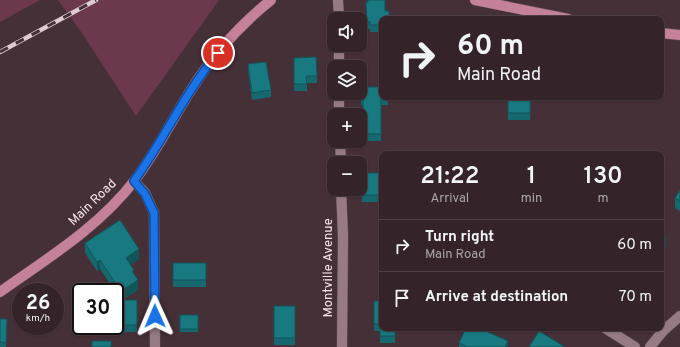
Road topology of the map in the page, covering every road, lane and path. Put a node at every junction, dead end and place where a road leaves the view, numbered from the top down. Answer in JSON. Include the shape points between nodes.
{"nodes":[{"id":1,"x":271,"y":0,"type":"edge"},
{"id":2,"x":338,"y":0,"type":"edge"},
{"id":3,"x":475,"y":0,"type":"edge"},
{"id":4,"x":339,"y":12,"type":"edge"},
{"id":5,"x":553,"y":16,"type":"edge"},
{"id":6,"x":664,"y":33,"type":"edge"},
{"id":7,"x":680,"y":35,"type":"edge"},
{"id":8,"x":134,"y":181,"type":"junction"},
{"id":9,"x":341,"y":196,"type":"edge"},
{"id":10,"x":0,"y":292,"type":"edge"},
{"id":11,"x":680,"y":316,"type":"edge"},
{"id":12,"x":664,"y":330,"type":"edge"},
{"id":13,"x":610,"y":331,"type":"edge"},
{"id":14,"x":663,"y":331,"type":"edge"},
{"id":15,"x":155,"y":347,"type":"edge"},
{"id":16,"x":342,"y":347,"type":"edge"},
{"id":17,"x":635,"y":347,"type":"edge"},
{"id":18,"x":650,"y":347,"type":"edge"}],
"edges":[{"from":1,"to":8,"type":"main road","name":"Main Road","via":[[236,32],[209,63]]},
{"from":2,"to":4,"type":"street"},
{"from":3,"to":5,"type":"main road"},
{"from":6,"to":7,"type":"main road"},
{"from":8,"to":10,"type":"main road","name":"Main Road","via":[[111,208],[88,228]]},
{"from":8,"to":15,"type":"street","via":[[145,194],[154,213]]},
{"from":9,"to":16,"type":"street","name":"Montville Avenue"},
{"from":11,"to":12,"type":"street"},
{"from":13,"to":17,"type":"street"},
{"from":14,"to":18,"type":"street"}]}
